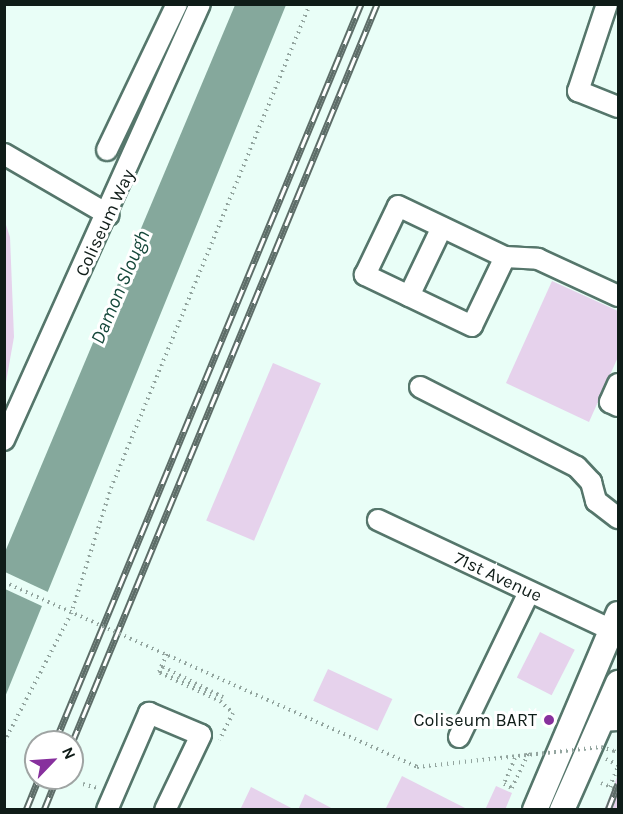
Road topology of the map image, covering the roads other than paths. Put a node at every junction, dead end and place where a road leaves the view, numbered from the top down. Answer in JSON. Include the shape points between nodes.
{"nodes":[{"id":1,"x":177,"y":4,"type":"edge"},
{"id":2,"x":200,"y":4,"type":"edge"},
{"id":3,"x":607,"y":4,"type":"edge"},
{"id":4,"x":618,"y":107,"type":"edge"},
{"id":5,"x":4,"y":136,"type":"edge"},
{"id":6,"x":107,"y":150,"type":"dead end"},
{"id":7,"x":4,"y":154,"type":"edge"},
{"id":8,"x":23,"y":164,"type":"junction"},
{"id":9,"x":109,"y":215,"type":"junction"},
{"id":10,"x":442,"y":227,"type":"junction"},
{"id":11,"x":505,"y":257,"type":"junction"},
{"id":12,"x":409,"y":296,"type":"junction"},
{"id":13,"x":618,"y":296,"type":"edge"},
{"id":14,"x":618,"y":384,"type":"edge"},
{"id":15,"x":420,"y":387,"type":"dead end"},
{"id":16,"x":618,"y":406,"type":"edge"},
{"id":17,"x":4,"y":440,"type":"edge"},
{"id":18,"x":618,"y":518,"type":"edge"},
{"id":19,"x":378,"y":519,"type":"dead end"},
{"id":20,"x":529,"y":592,"type":"junction"},
{"id":21,"x":616,"y":626,"type":"edge"},
{"id":22,"x":618,"y":683,"type":"edge"},
{"id":23,"x":609,"y":720,"type":"edge"},
{"id":24,"x":459,"y":737,"type":"dead end"},
{"id":25,"x":107,"y":810,"type":"edge"},
{"id":26,"x":165,"y":810,"type":"edge"},
{"id":27,"x":535,"y":810,"type":"edge"},
{"id":28,"x":562,"y":810,"type":"edge"}],
"edges":[{"from":1,"to":6,"type":"street"},
{"from":2,"to":9,"type":"street","name":"Coliseum Way"},
{"from":3,"to":4,"type":"street","via":[[578,91]]},
{"from":5,"to":8,"type":"street"},
{"from":7,"to":8,"type":"street"},
{"from":8,"to":9,"type":"street"},
{"from":9,"to":17,"type":"street","name":"Coliseum Way"},
{"from":10,"to":11,"type":"street"},
{"from":10,"to":12,"type":"street"},
{"from":10,"to":12,"type":"street","via":[[398,206],[365,275]]},
{"from":11,"to":12,"type":"street","via":[[472,326]]},
{"from":11,"to":13,"type":"street","via":[[538,259]]},
{"from":14,"to":16,"type":"street","via":[[610,402]]},
{"from":15,"to":18,"type":"street","via":[[577,467],[591,482],[596,501]]},
{"from":19,"to":20,"type":"street","name":"71st Avenue"},
{"from":20,"to":21,"type":"street","name":"71st Avenue"},
{"from":20,"to":24,"type":"street"},
{"from":21,"to":27,"type":"main road"},
{"from":22,"to":23,"type":"main road"},
{"from":23,"to":28,"type":"main road"},
{"from":25,"to":26,"type":"street","via":[[149,713],[201,735]]}]}
